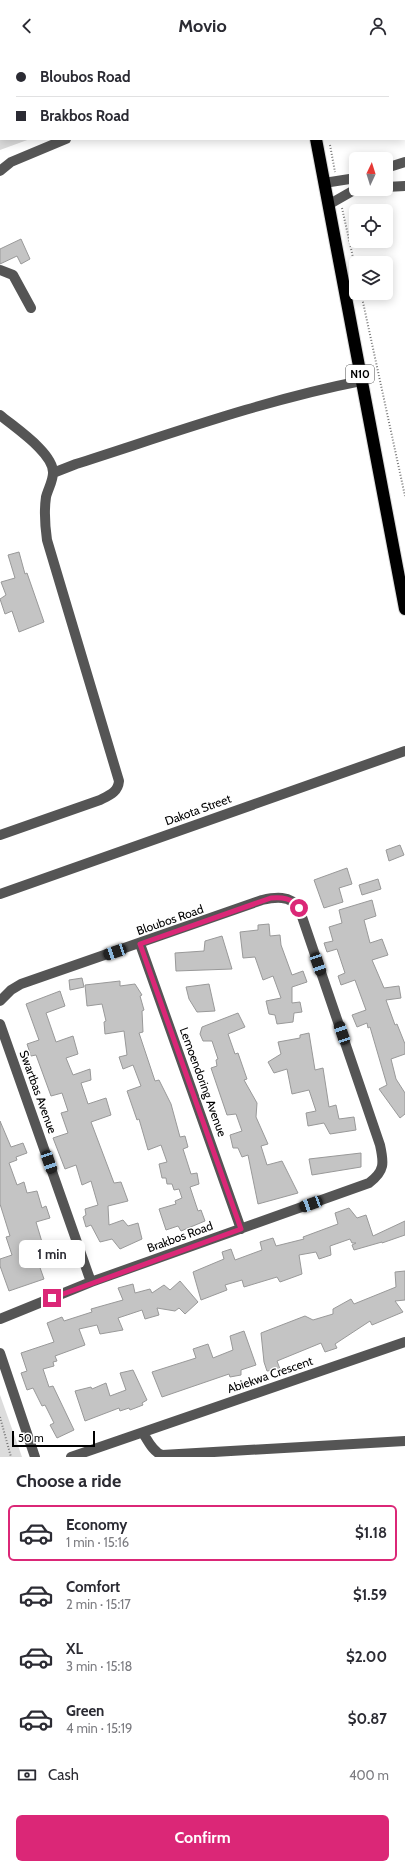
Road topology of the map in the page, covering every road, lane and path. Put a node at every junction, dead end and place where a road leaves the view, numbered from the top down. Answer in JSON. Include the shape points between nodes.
{"nodes":[{"id":1,"x":64,"y":140,"type":"edge"},
{"id":2,"x":316,"y":140,"type":"edge"},
{"id":3,"x":405,"y":162,"type":"edge"},
{"id":4,"x":393,"y":166,"type":"edge"},
{"id":5,"x":0,"y":171,"type":"edge"},
{"id":6,"x":349,"y":179,"type":"edge"},
{"id":7,"x":324,"y":183,"type":"junction"},
{"id":8,"x":405,"y":186,"type":"edge"},
{"id":9,"x":393,"y":187,"type":"edge"},
{"id":10,"x":349,"y":193,"type":"edge"},
{"id":11,"x":328,"y":204,"type":"junction"},
{"id":12,"x":0,"y":270,"type":"edge"},
{"id":13,"x":363,"y":300,"type":"edge"},
{"id":14,"x":31,"y":308,"type":"dead end"},
{"id":15,"x":361,"y":381,"type":"junction"},
{"id":16,"x":0,"y":415,"type":"edge"},
{"id":17,"x":53,"y":473,"type":"junction"},
{"id":18,"x":405,"y":496,"type":"edge"},
{"id":19,"x":405,"y":609,"type":"edge"},
{"id":20,"x":405,"y":751,"type":"edge"},
{"id":21,"x":0,"y":835,"type":"edge"},
{"id":22,"x":0,"y":894,"type":"edge"},
{"id":23,"x":140,"y":944,"type":"junction"},
{"id":24,"x":0,"y":1002,"type":"edge"},
{"id":25,"x":0,"y":1024,"type":"edge"},
{"id":26,"x":369,"y":1182,"type":"joint"},
{"id":27,"x":241,"y":1229,"type":"junction"},
{"id":28,"x":91,"y":1282,"type":"junction"},
{"id":29,"x":0,"y":1319,"type":"edge"},
{"id":30,"x":405,"y":1342,"type":"edge"},
{"id":31,"x":0,"y":1353,"type":"edge"},
{"id":32,"x":0,"y":1417,"type":"edge"},
{"id":33,"x":143,"y":1433,"type":"junction"},
{"id":34,"x":405,"y":1441,"type":"edge"},
{"id":35,"x":11,"y":1457,"type":"edge"},
{"id":36,"x":35,"y":1457,"type":"edge"},
{"id":37,"x":71,"y":1457,"type":"edge"}],
"edges":[{"from":1,"to":5,"type":"street","via":[[11,162]]},
{"from":2,"to":7,"type":"highway","number":"N10"},
{"from":3,"to":4,"type":"street"},
{"from":6,"to":7,"type":"street"},
{"from":7,"to":11,"type":"highway","number":"N10"},
{"from":8,"to":9,"type":"street"},
{"from":10,"to":11,"type":"street"},
{"from":11,"to":15,"type":"highway","number":"N10"},
{"from":12,"to":14,"type":"street","via":[[13,275]]},
{"from":13,"to":18,"type":"path"},
{"from":15,"to":17,"type":"street","via":[[318,389],[273,402]]},
{"from":15,"to":19,"type":"highway","number":"N10"},
{"from":16,"to":17,"type":"street","via":[[43,451],[52,465]]},
{"from":17,"to":21,"type":"street","via":[[46,497],[44,520],[47,540],[119,783],[114,792],[100,800]]},
{"from":20,"to":22,"type":"street","name":"Dakota Street"},
{"from":23,"to":24,"type":"street","name":"Bloubos Road","via":[[21,984]]},
{"from":23,"to":26,"type":"street","name":"Bloubos Road","via":[[262,900],[286,899],[299,908],[380,1145],[382,1167],[376,1177]]},
{"from":23,"to":27,"type":"street","name":"Lemoendoring Avenue"},
{"from":25,"to":28,"type":"street","name":"Swartbas Avenue"},
{"from":26,"to":27,"type":"street","name":"Brakbos Road"},
{"from":27,"to":28,"type":"street","name":"Brakbos Road"},
{"from":28,"to":29,"type":"street","name":"Brakbos Road"},
{"from":30,"to":33,"type":"street","name":"Abiekwa Crescent"},
{"from":31,"to":36,"type":"street"},
{"from":32,"to":35,"type":"path"},
{"from":33,"to":34,"type":"street","via":[[158,1454],[162,1455]]},
{"from":33,"to":37,"type":"street","name":"Abiekwa Crescent"}]}
